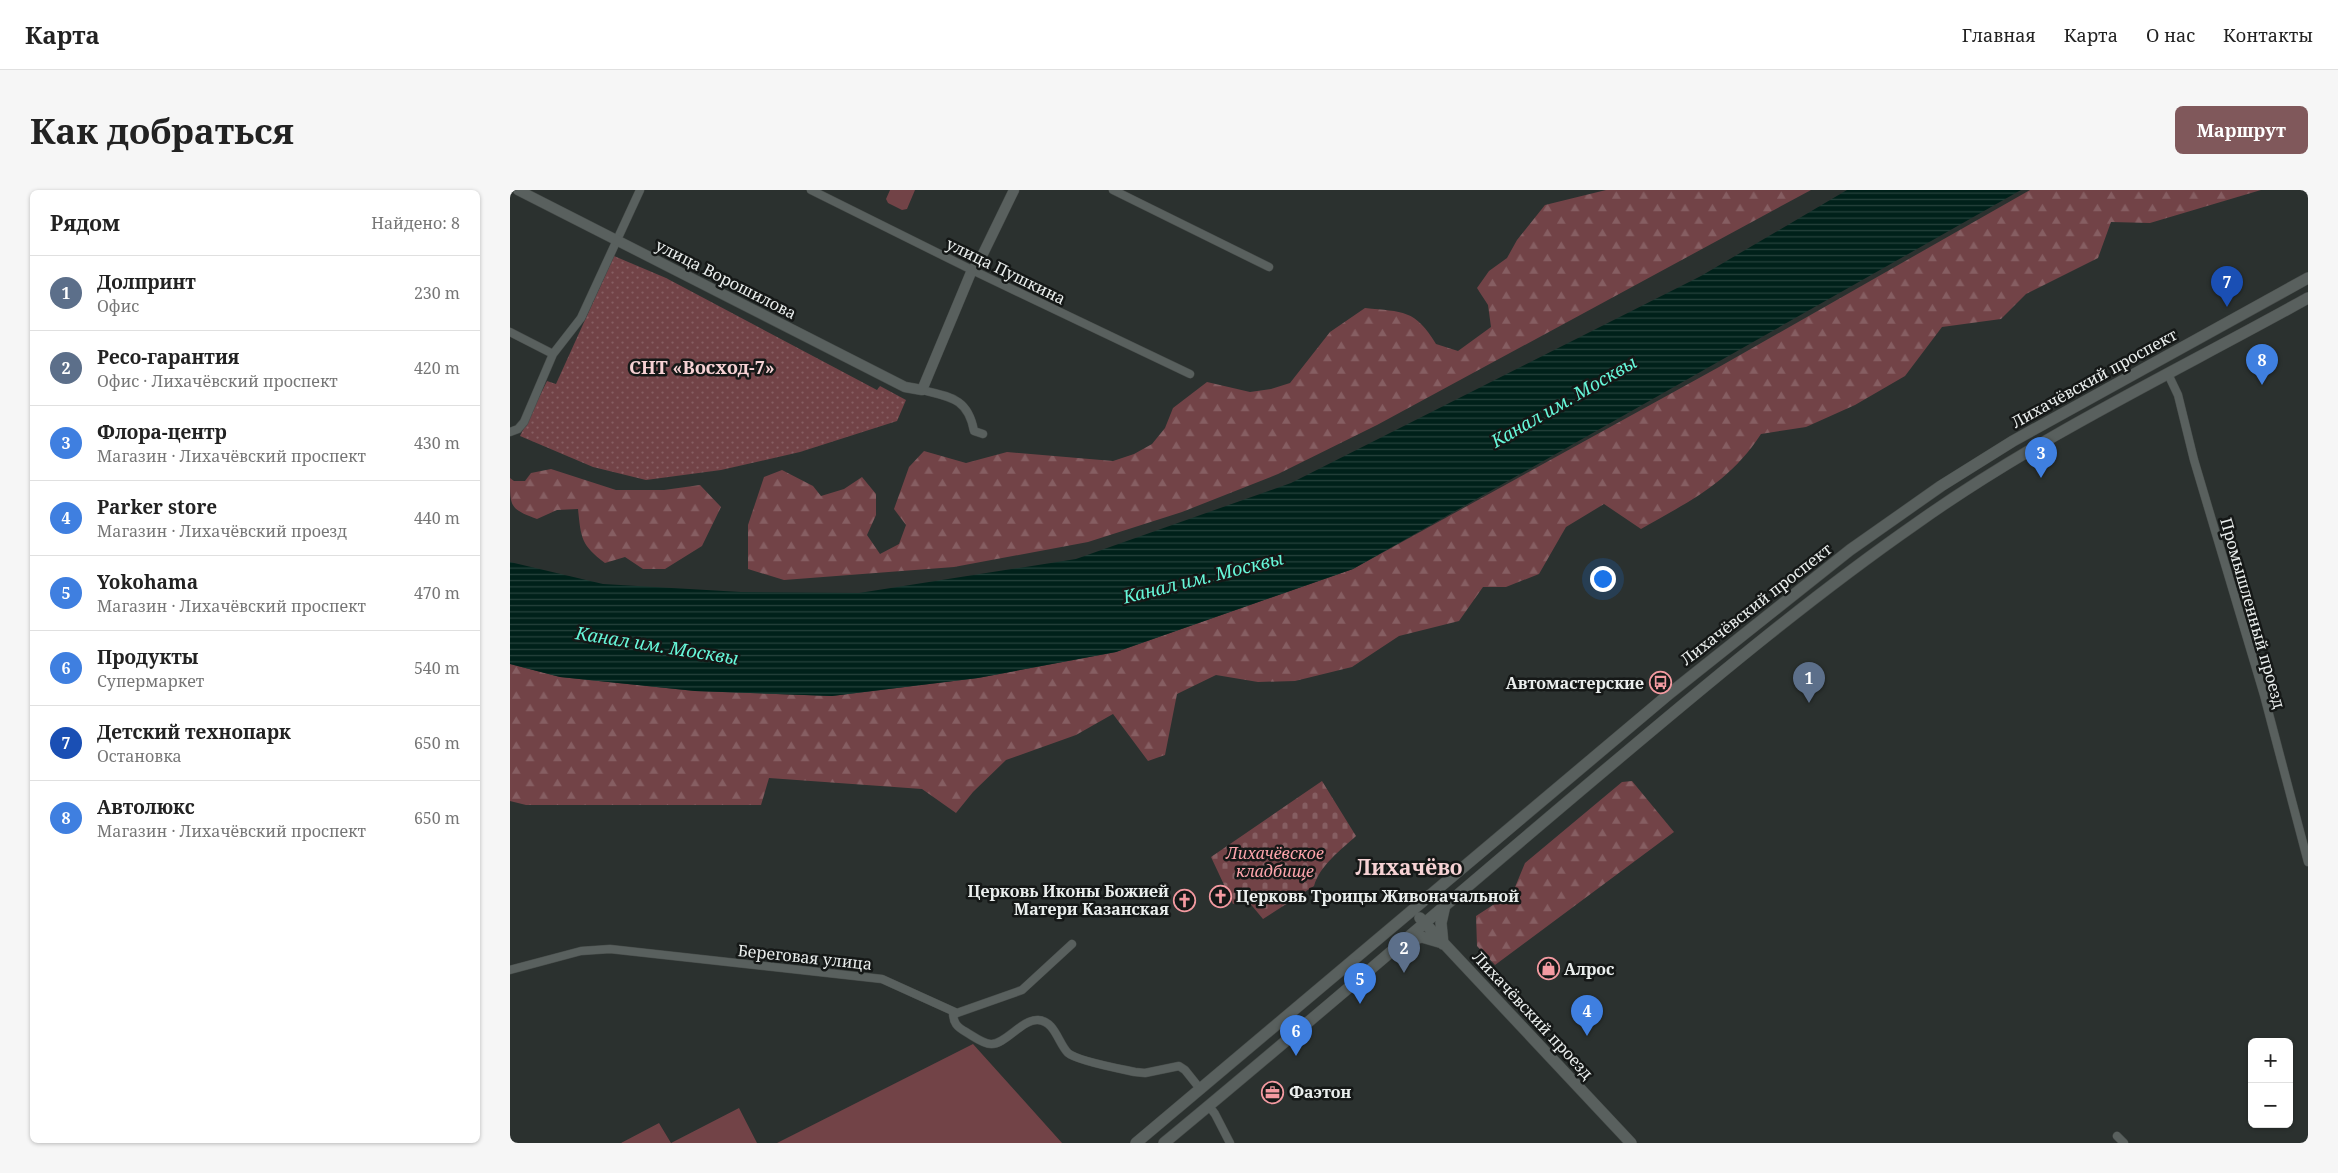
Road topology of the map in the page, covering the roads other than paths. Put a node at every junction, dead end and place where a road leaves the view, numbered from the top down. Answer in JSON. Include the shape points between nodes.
{"nodes":[{"id":1,"x":518,"y":190,"type":"edge"},
{"id":2,"x":640,"y":190,"type":"edge"},
{"id":3,"x":811,"y":190,"type":"edge"},
{"id":4,"x":1014,"y":190,"type":"edge"},
{"id":5,"x":1113,"y":190,"type":"edge"},
{"id":6,"x":616,"y":239,"type":"junction"},
{"id":7,"x":1269,"y":267,"type":"dead end"},
{"id":8,"x":972,"y":270,"type":"junction"},
{"id":9,"x":2308,"y":278,"type":"edge"},
{"id":10,"x":2308,"y":298,"type":"edge"},
{"id":11,"x":2308,"y":304,"type":"edge"},
{"id":12,"x":2293,"y":306,"type":"junction"},
{"id":13,"x":510,"y":332,"type":"edge"},
{"id":14,"x":553,"y":354,"type":"junction"},
{"id":15,"x":1190,"y":374,"type":"dead end"},
{"id":16,"x":2168,"y":374,"type":"junction"},
{"id":17,"x":922,"y":390,"type":"junction"},
{"id":18,"x":510,"y":432,"type":"edge"},
{"id":19,"x":983,"y":434,"type":"dead end"},
{"id":20,"x":2308,"y":862,"type":"edge"},
{"id":21,"x":1445,"y":905,"type":"junction"},
{"id":22,"x":1412,"y":910,"type":"junction"},
{"id":23,"x":1423,"y":923,"type":"junction"},
{"id":24,"x":1072,"y":944,"type":"dead end"},
{"id":25,"x":1443,"y":944,"type":"junction"},
{"id":26,"x":1397,"y":945,"type":"junction"},
{"id":27,"x":510,"y":970,"type":"edge"},
{"id":28,"x":953,"y":1012,"type":"junction"},
{"id":29,"x":1201,"y":1090,"type":"junction"},
{"id":30,"x":1208,"y":1106,"type":"junction"},
{"id":31,"x":2117,"y":1136,"type":"dead end"},
{"id":32,"x":1136,"y":1143,"type":"edge"},
{"id":33,"x":1164,"y":1143,"type":"edge"},
{"id":34,"x":1230,"y":1143,"type":"edge"},
{"id":35,"x":1631,"y":1143,"type":"edge"},
{"id":36,"x":2124,"y":1143,"type":"edge"}],
"edges":[{"from":1,"to":6,"type":"street","name":"улица Ворошилова"},
{"from":2,"to":6,"type":"street"},
{"from":3,"to":8,"type":"street","name":"улица Пушкина"},
{"from":4,"to":8,"type":"street"},
{"from":5,"to":7,"type":"street"},
{"from":6,"to":14,"type":"street","via":[[581,318]]},
{"from":6,"to":17,"type":"street","name":"улица Ворошилова","via":[[905,387]]},
{"from":8,"to":15,"type":"street","name":"улица Пушкина"},
{"from":8,"to":17,"type":"street"},
{"from":9,"to":22,"type":"main road","name":"Лихачёвский проспект","via":[[2013,441],[1895,518],[1710,661]]},
{"from":10,"to":12,"type":"main road","name":"Лихачёвский проспект"},
{"from":11,"to":12,"type":"street"},
{"from":12,"to":16,"type":"main road","name":"Лихачёвский проспект"},
{"from":13,"to":14,"type":"street"},
{"from":14,"to":18,"type":"street","via":[[524,422]]},
{"from":16,"to":20,"type":"street","name":"Промышленный проезд","via":[[2178,395]]},
{"from":16,"to":21,"type":"main road","name":"Лихачёвский проспект","via":[[2020,456],[1890,542],[1720,674]]},
{"from":17,"to":19,"type":"street","via":[[959,401],[970,414],[974,431]]},
{"from":21,"to":23,"type":"main road","name":"Лихачёвский проспект"},
{"from":21,"to":25,"type":"main road","via":[[1441,923]]},
{"from":22,"to":23,"type":"main road","name":"Лихачёвский проезд"},
{"from":22,"to":29,"type":"main road","name":"Лихачёвский проспект"},
{"from":23,"to":25,"type":"main road","name":"Лихачёвский проезд"},
{"from":23,"to":26,"type":"main road","name":"Лихачёвский проспект"},
{"from":24,"to":28,"type":"street","via":[[1022,990],[957,1014]]},
{"from":25,"to":26,"type":"main road","via":[[1422,937]]},
{"from":25,"to":35,"type":"main road","name":"Лихачёвский проезд"},
{"from":26,"to":30,"type":"main road","name":"Лихачёвский проспект"},
{"from":27,"to":28,"type":"street","name":"Береговая улица","via":[[582,951],[610,949],[882,979]]},
{"from":28,"to":29,"type":"street","via":[[957,1028],[988,1043],[999,1041],[1032,1021],[1040,1020],[1051,1027],[1071,1055],[1135,1072],[1179,1066]]},
{"from":29,"to":32,"type":"main road","name":"Лихачёвский проспект"},
{"from":30,"to":33,"type":"main road","name":"Лихачёвский проспект"},
{"from":30,"to":34,"type":"street"},
{"from":31,"to":36,"type":"street"}]}
